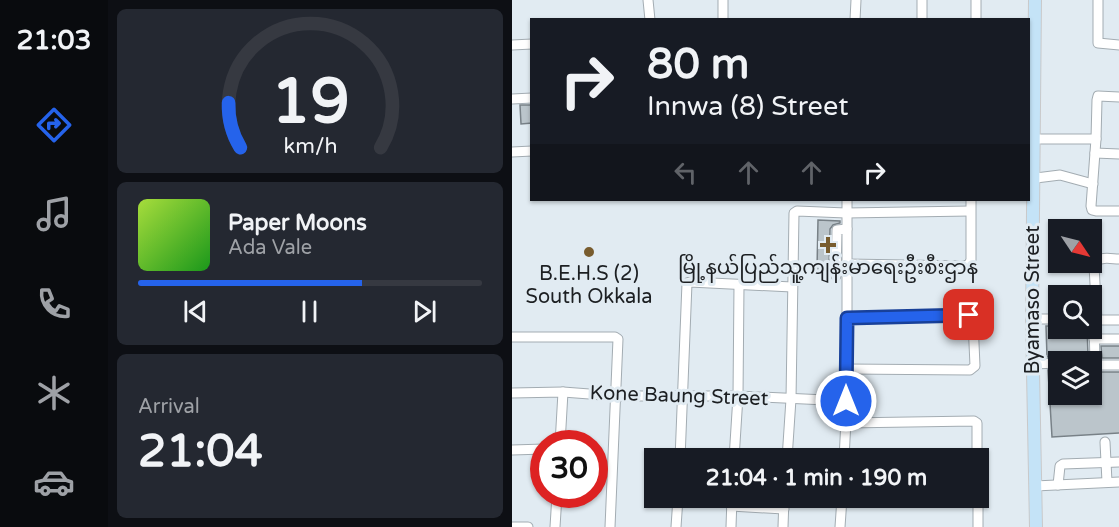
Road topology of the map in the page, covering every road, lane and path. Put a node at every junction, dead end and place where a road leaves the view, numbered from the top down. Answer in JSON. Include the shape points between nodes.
{"nodes":[{"id":1,"x":648,"y":0,"type":"edge"},
{"id":2,"x":723,"y":0,"type":"edge"},
{"id":3,"x":856,"y":0,"type":"edge"},
{"id":4,"x":922,"y":0,"type":"edge"},
{"id":5,"x":976,"y":0,"type":"edge"},
{"id":6,"x":1035,"y":0,"type":"edge"},
{"id":7,"x":1098,"y":0,"type":"edge"},
{"id":8,"x":650,"y":18,"type":"edge"},
{"id":9,"x":723,"y":18,"type":"edge"},
{"id":10,"x":855,"y":18,"type":"edge"},
{"id":11,"x":922,"y":18,"type":"edge"},
{"id":12,"x":976,"y":18,"type":"edge"},
{"id":13,"x":1031,"y":29,"type":"edge"},
{"id":14,"x":530,"y":44,"type":"edge"},
{"id":15,"x":512,"y":45,"type":"edge"},
{"id":16,"x":1120,"y":45,"type":"edge"},
{"id":17,"x":1120,"y":97,"type":"edge"},
{"id":18,"x":530,"y":98,"type":"edge"},
{"id":19,"x":512,"y":99,"type":"edge"},
{"id":20,"x":1033,"y":139,"type":"junction"},
{"id":21,"x":1096,"y":139,"type":"junction"},
{"id":22,"x":530,"y":151,"type":"edge"},
{"id":23,"x":512,"y":152,"type":"edge"},
{"id":24,"x":1095,"y":153,"type":"junction"},
{"id":25,"x":1120,"y":154,"type":"edge"},
{"id":26,"x":1030,"y":179,"type":"edge"},
{"id":27,"x":1093,"y":184,"type":"junction"},
{"id":28,"x":847,"y":201,"type":"edge"},
{"id":29,"x":971,"y":201,"type":"edge"},
{"id":30,"x":970,"y":211,"type":"junction"},
{"id":31,"x":1120,"y":211,"type":"edge"},
{"id":32,"x":846,"y":213,"type":"junction"},
{"id":33,"x":847,"y":229,"type":"junction"},
{"id":34,"x":837,"y":253,"type":"junction"},
{"id":35,"x":847,"y":254,"type":"junction"},
{"id":36,"x":1120,"y":259,"type":"edge"},
{"id":37,"x":848,"y":264,"type":"junction"},
{"id":38,"x":836,"y":276,"type":"dead end"},
{"id":39,"x":739,"y":285,"type":"junction"},
{"id":40,"x":1094,"y":285,"type":"edge"},
{"id":41,"x":792,"y":287,"type":"junction"},
{"id":42,"x":847,"y":318,"type":"junction"},
{"id":43,"x":1032,"y":319,"type":"junction"},
{"id":44,"x":1048,"y":319,"type":"edge"},
{"id":45,"x":1102,"y":320,"type":"edge"},
{"id":46,"x":1120,"y":320,"type":"edge"},
{"id":47,"x":512,"y":337,"type":"edge"},
{"id":48,"x":1094,"y":339,"type":"edge"},
{"id":49,"x":1102,"y":339,"type":"edge"},
{"id":50,"x":1120,"y":339,"type":"edge"},
{"id":51,"x":1094,"y":351,"type":"edge"},
{"id":52,"x":1048,"y":363,"type":"edge"},
{"id":53,"x":1033,"y":364,"type":"junction"},
{"id":54,"x":1102,"y":364,"type":"edge"},
{"id":55,"x":1120,"y":365,"type":"edge"},
{"id":56,"x":847,"y":369,"type":"junction"},
{"id":57,"x":563,"y":392,"type":"junction"},
{"id":58,"x":512,"y":393,"type":"edge"},
{"id":59,"x":616,"y":396,"type":"junction"},
{"id":60,"x":738,"y":396,"type":"junction"},
{"id":61,"x":683,"y":397,"type":"junction"},
{"id":62,"x":791,"y":399,"type":"junction"},
{"id":63,"x":846,"y":401,"type":"junction"},
{"id":64,"x":846,"y":423,"type":"junction"},
{"id":65,"x":561,"y":430,"type":"edge"},
{"id":66,"x":1105,"y":442,"type":"dead end"},
{"id":67,"x":681,"y":448,"type":"edge"},
{"id":68,"x":735,"y":448,"type":"edge"},
{"id":69,"x":788,"y":448,"type":"edge"},
{"id":70,"x":845,"y":448,"type":"edge"},
{"id":71,"x":977,"y":448,"type":"edge"},
{"id":72,"x":530,"y":449,"type":"edge"},
{"id":73,"x":512,"y":450,"type":"edge"},
{"id":74,"x":1106,"y":462,"type":"junction"},
{"id":75,"x":1120,"y":462,"type":"edge"},
{"id":76,"x":1107,"y":482,"type":"junction"},
{"id":77,"x":1120,"y":482,"type":"edge"},
{"id":78,"x":1058,"y":485,"type":"junction"},
{"id":79,"x":1035,"y":486,"type":"junction"},
{"id":80,"x":556,"y":508,"type":"edge"},
{"id":81,"x":677,"y":508,"type":"edge"},
{"id":82,"x":732,"y":508,"type":"edge"},
{"id":83,"x":777,"y":508,"type":"edge"},
{"id":84,"x":841,"y":508,"type":"edge"},
{"id":85,"x":978,"y":508,"type":"edge"},
{"id":86,"x":784,"y":509,"type":"joint"},
{"id":87,"x":512,"y":527,"type":"edge"},
{"id":88,"x":528,"y":527,"type":"edge"},
{"id":89,"x":555,"y":527,"type":"edge"},
{"id":90,"x":610,"y":527,"type":"edge"},
{"id":91,"x":676,"y":527,"type":"edge"},
{"id":92,"x":731,"y":527,"type":"edge"},
{"id":93,"x":783,"y":527,"type":"edge"},
{"id":94,"x":840,"y":527,"type":"edge"},
{"id":95,"x":978,"y":527,"type":"edge"},
{"id":96,"x":1036,"y":527,"type":"edge"}],
"edges":[{"from":1,"to":8,"type":"street"},
{"from":2,"to":9,"type":"street"},
{"from":3,"to":10,"type":"street"},
{"from":4,"to":11,"type":"street"},
{"from":5,"to":12,"type":"street"},
{"from":6,"to":13,"type":"main road","name":"Byamaso Street"},
{"from":7,"to":16,"type":"street","via":[[1098,43]]},
{"from":13,"to":20,"type":"main road","name":"Byamaso Street"},
{"from":14,"to":15,"type":"street"},
{"from":17,"to":21,"type":"street","via":[[1098,96]]},
{"from":18,"to":19,"type":"street"},
{"from":20,"to":21,"type":"street"},
{"from":20,"to":26,"type":"main road","name":"Byamaso Street"},
{"from":21,"to":24,"type":"street"},
{"from":22,"to":23,"type":"street"},
{"from":24,"to":25,"type":"street"},
{"from":24,"to":27,"type":"street"},
{"from":26,"to":27,"type":"street","via":[[1060,175]]},
{"from":26,"to":43,"type":"main road","name":"Byamaso Street"},
{"from":27,"to":31,"type":"street","via":[[1092,210]]},
{"from":28,"to":32,"type":"street"},
{"from":29,"to":30,"type":"street"},
{"from":30,"to":32,"type":"street"},
{"from":30,"to":37,"type":"street","via":[[971,260],[965,266]]},
{"from":32,"to":33,"type":"street"},
{"from":32,"to":41,"type":"street","via":[[794,213]]},
{"from":33,"to":34,"type":"street","via":[[837,230]]},
{"from":33,"to":35,"type":"street"},
{"from":34,"to":35,"type":"street"},
{"from":34,"to":38,"type":"street"},
{"from":35,"to":37,"type":"street"},
{"from":36,"to":40,"type":"street","via":[[1095,262]]},
{"from":37,"to":42,"type":"street"},
{"from":39,"to":41,"type":"street"},
{"from":39,"to":60,"type":"street"},
{"from":39,"to":61,"type":"street","via":[[687,283]]},
{"from":41,"to":62,"type":"street"},
{"from":42,"to":56,"type":"street"},
{"from":42,"to":56,"type":"street","via":[[969,315],[973,321],[975,366],[970,370]]},
{"from":43,"to":44,"type":"street"},
{"from":43,"to":53,"type":"main road","name":"Byamaso Street"},
{"from":45,"to":46,"type":"street"},
{"from":47,"to":59,"type":"street","via":[[615,337]]},
{"from":48,"to":51,"type":"street"},
{"from":49,"to":50,"type":"street"},
{"from":52,"to":53,"type":"street"},
{"from":53,"to":79,"type":"main road","name":"Byamaso Street"},
{"from":54,"to":55,"type":"street"},
{"from":56,"to":63,"type":"street"},
{"from":57,"to":58,"type":"street","name":"Kone Baung Street"},
{"from":57,"to":59,"type":"street","name":"Kone Baung Street"},
{"from":57,"to":65,"type":"street"},
{"from":59,"to":61,"type":"street","name":"Kone Baung Street"},
{"from":59,"to":90,"type":"street"},
{"from":60,"to":61,"type":"street","name":"Kone Baung Street"},
{"from":60,"to":62,"type":"street","name":"Kone Baung Street"},
{"from":60,"to":68,"type":"street"},
{"from":61,"to":67,"type":"street"},
{"from":62,"to":63,"type":"street","name":"Kone Baung Street"},
{"from":62,"to":69,"type":"street"},
{"from":63,"to":64,"type":"street"},
{"from":64,"to":70,"type":"street"},
{"from":64,"to":71,"type":"street","via":[[974,421]]},
{"from":66,"to":74,"type":"street"},
{"from":72,"to":73,"type":"street"},
{"from":74,"to":75,"type":"street"},
{"from":74,"to":76,"type":"street"},
{"from":74,"to":78,"type":"street","via":[[1063,464]]},
{"from":76,"to":77,"type":"street"},
{"from":76,"to":78,"type":"street"},
{"from":78,"to":79,"type":"street"},
{"from":79,"to":96,"type":"main road","name":"Byamaso Street"},
{"from":80,"to":89,"type":"street"},
{"from":81,"to":91,"type":"street"},
{"from":82,"to":92,"type":"street"},
{"from":83,"to":86,"type":"street"},
{"from":84,"to":94,"type":"street"},
{"from":85,"to":95,"type":"street"},
{"from":86,"to":93,"type":"street"},
{"from":87,"to":88,"type":"street"}]}
